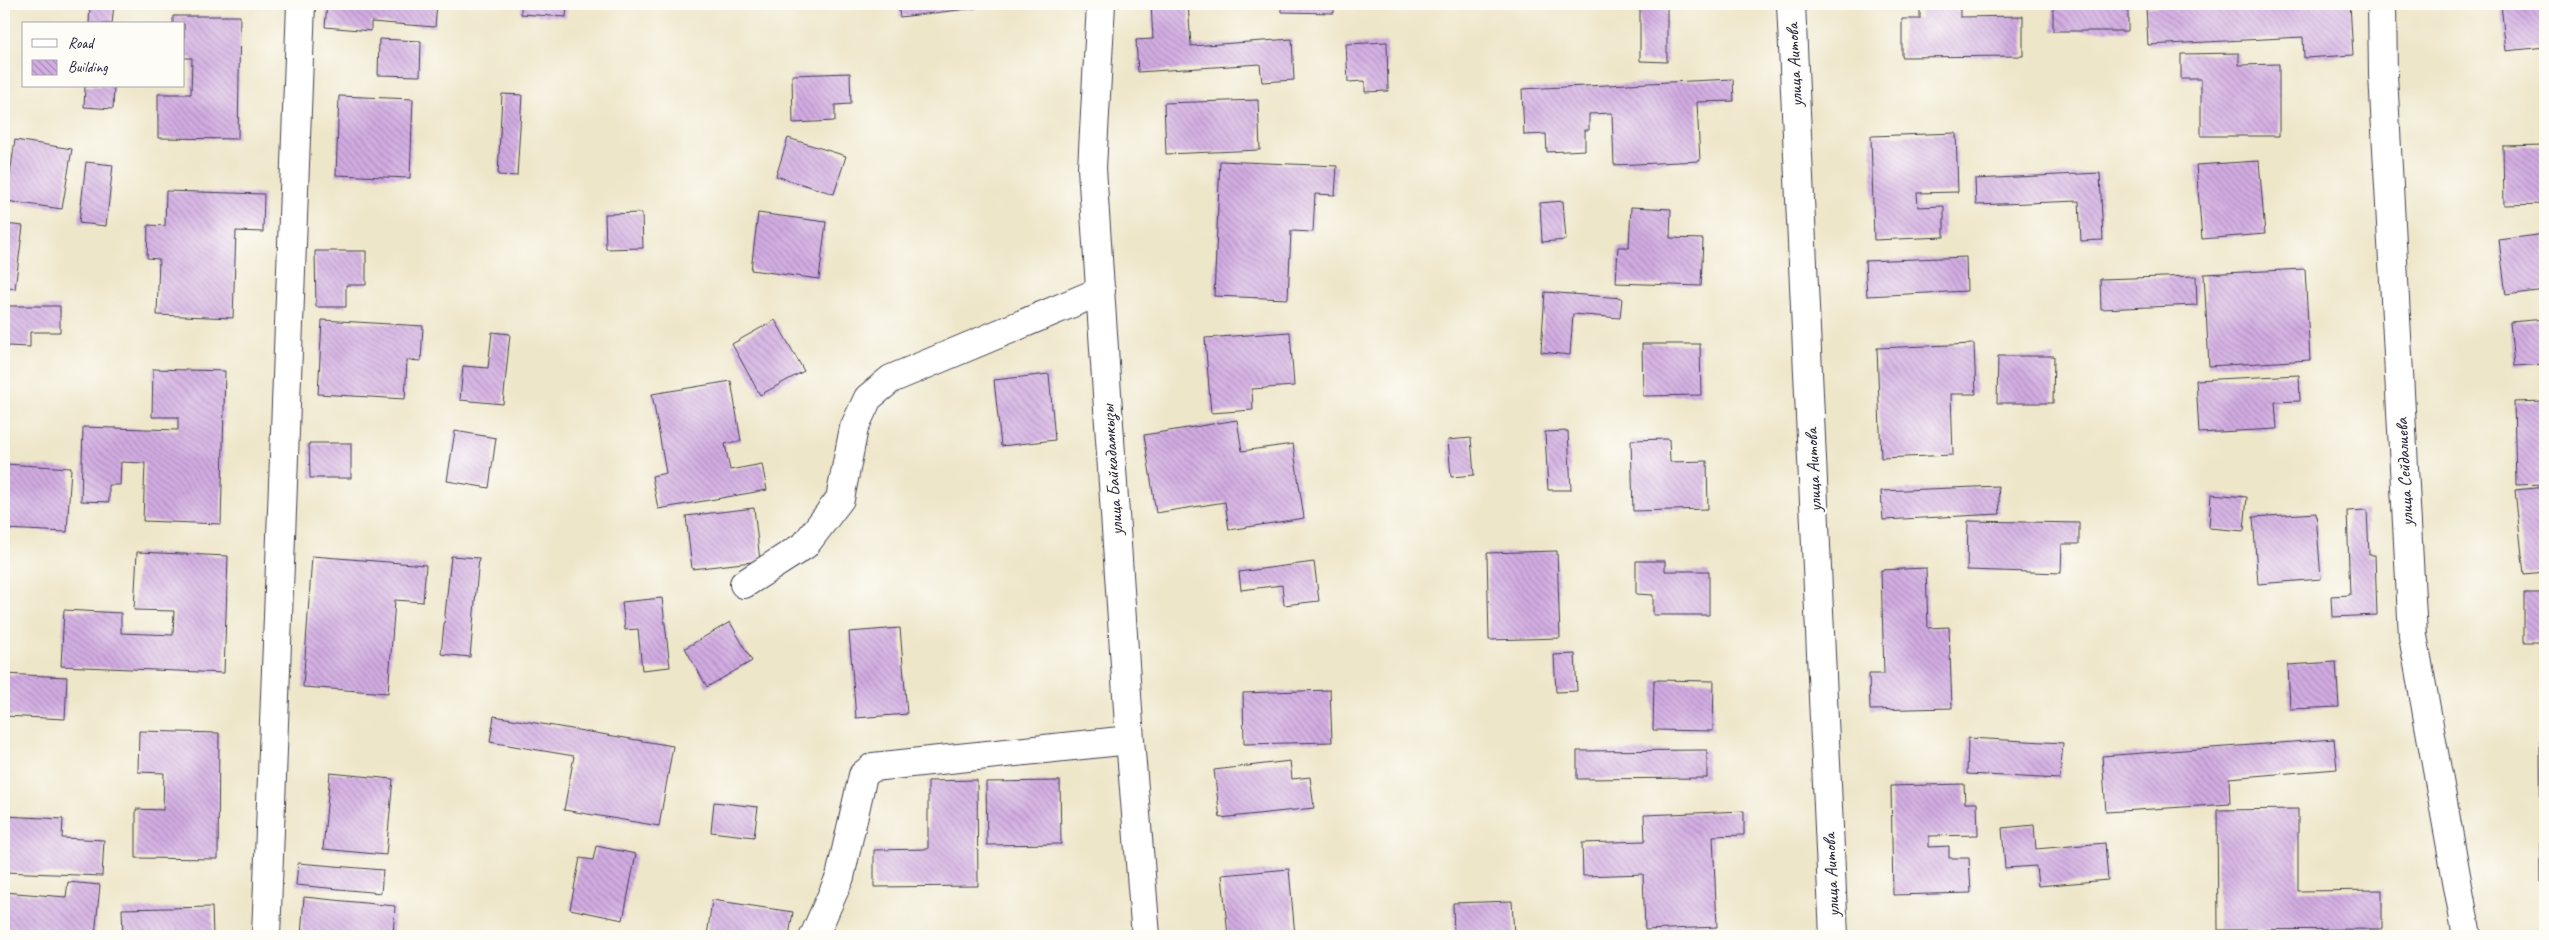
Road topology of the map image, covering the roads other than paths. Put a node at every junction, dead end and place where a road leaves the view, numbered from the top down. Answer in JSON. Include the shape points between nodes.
{"nodes":[{"id":1,"x":301,"y":4,"type":"edge"},
{"id":2,"x":1101,"y":4,"type":"edge"},
{"id":3,"x":1791,"y":4,"type":"edge"},
{"id":4,"x":2382,"y":4,"type":"edge"},
{"id":5,"x":1101,"y":291,"type":"junction"},
{"id":6,"x":744,"y":584,"type":"dead end"},
{"id":7,"x":1130,"y":740,"type":"junction"},
{"id":8,"x":266,"y":936,"type":"edge"},
{"id":9,"x":814,"y":936,"type":"edge"},
{"id":10,"x":1146,"y":936,"type":"edge"},
{"id":11,"x":1834,"y":936,"type":"edge"},
{"id":12,"x":2467,"y":936,"type":"edge"}],
"edges":[{"from":1,"to":8,"type":"street"},
{"from":2,"to":5,"type":"street","name":"улица Байкадамкызы","via":[[1092,168]]},
{"from":3,"to":11,"type":"street","name":"улица Аитова"},
{"from":4,"to":12,"type":"street","name":"улица Сейдалиева","via":[[2413,636]]},
{"from":5,"to":6,"type":"street","via":[[891,379],[868,398],[854,428],[840,499],[805,545]]},
{"from":5,"to":7,"type":"street","name":"улица Байкадамкызы"},
{"from":7,"to":9,"type":"street","via":[[873,767],[862,775],[840,877]]},
{"from":7,"to":10,"type":"street","name":"улица Байкадамкызы"}]}
